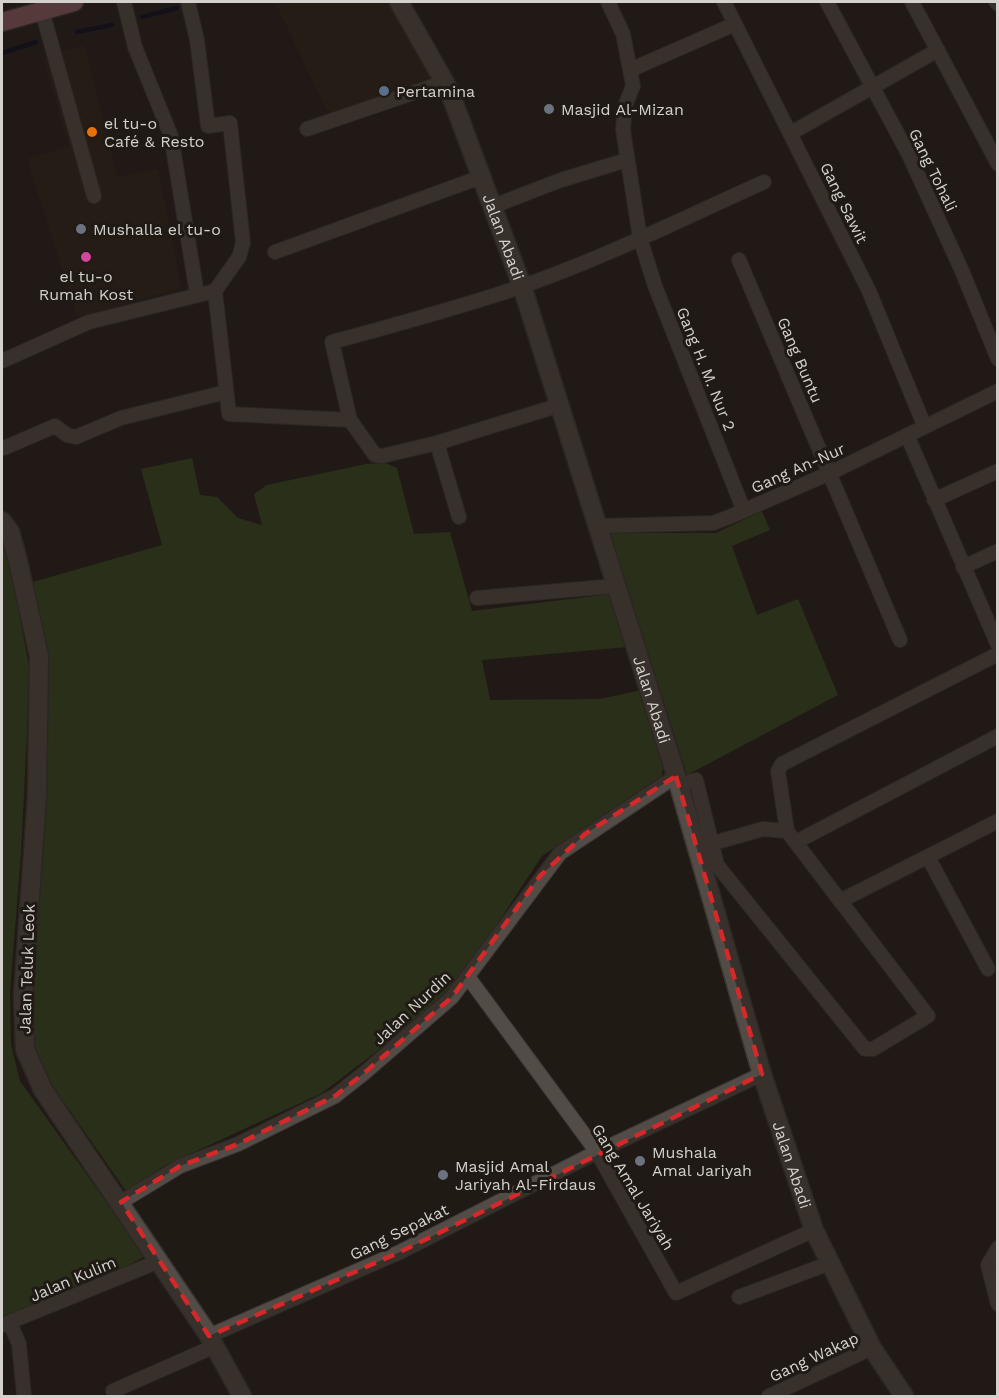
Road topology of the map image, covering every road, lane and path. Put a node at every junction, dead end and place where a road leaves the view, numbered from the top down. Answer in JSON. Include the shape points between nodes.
{"nodes":[{"id":1,"x":74,"y":2,"type":"edge"},
{"id":2,"x":124,"y":2,"type":"edge"},
{"id":3,"x":188,"y":2,"type":"edge"},
{"id":4,"x":399,"y":2,"type":"edge"},
{"id":5,"x":608,"y":2,"type":"edge"},
{"id":6,"x":724,"y":2,"type":"edge"},
{"id":7,"x":827,"y":2,"type":"edge"},
{"id":8,"x":912,"y":2,"type":"edge"},
{"id":9,"x":42,"y":11,"type":"junction"},
{"id":10,"x":2,"y":22,"type":"edge"},
{"id":11,"x":735,"y":24,"type":"junction"},
{"id":12,"x":938,"y":50,"type":"junction"},
{"id":13,"x":630,"y":70,"type":"junction"},
{"id":14,"x":446,"y":82,"type":"junction"},
{"id":15,"x":872,"y":87,"type":"junction"},
{"id":16,"x":307,"y":129,"type":"dead end"},
{"id":17,"x":791,"y":133,"type":"junction"},
{"id":18,"x":627,"y":160,"type":"junction"},
{"id":19,"x":998,"y":164,"type":"edge"},
{"id":20,"x":481,"y":177,"type":"junction"},
{"id":21,"x":764,"y":182,"type":"dead end"},
{"id":22,"x":94,"y":196,"type":"dead end"},
{"id":23,"x":491,"y":207,"type":"junction"},
{"id":24,"x":640,"y":238,"type":"junction"},
{"id":25,"x":275,"y":252,"type":"dead end"},
{"id":26,"x":739,"y":260,"type":"dead end"},
{"id":27,"x":522,"y":286,"type":"junction"},
{"id":28,"x":215,"y":291,"type":"junction"},
{"id":29,"x":197,"y":294,"type":"junction"},
{"id":30,"x":998,"y":359,"type":"edge"},
{"id":31,"x":2,"y":361,"type":"edge"},
{"id":32,"x":998,"y":391,"type":"edge"},
{"id":33,"x":226,"y":392,"type":"junction"},
{"id":34,"x":560,"y":405,"type":"junction"},
{"id":35,"x":350,"y":420,"type":"junction"},
{"id":36,"x":924,"y":425,"type":"junction"},
{"id":37,"x":907,"y":435,"type":"junction"},
{"id":38,"x":437,"y":443,"type":"junction"},
{"id":39,"x":4,"y":448,"type":"dead end"},
{"id":40,"x":998,"y":471,"type":"edge"},
{"id":41,"x":830,"y":473,"type":"junction"},
{"id":42,"x":934,"y":500,"type":"junction"},
{"id":43,"x":744,"y":511,"type":"junction"},
{"id":44,"x":459,"y":518,"type":"dead end"},
{"id":45,"x":2,"y":521,"type":"edge"},
{"id":46,"x":599,"y":526,"type":"junction"},
{"id":47,"x":998,"y":551,"type":"edge"},
{"id":48,"x":963,"y":567,"type":"junction"},
{"id":49,"x":615,"y":586,"type":"junction"},
{"id":50,"x":477,"y":598,"type":"dead end"},
{"id":51,"x":994,"y":630,"type":"edge"},
{"id":52,"x":900,"y":640,"type":"dead end"},
{"id":53,"x":998,"y":645,"type":"edge"},
{"id":54,"x":998,"y":654,"type":"edge"},
{"id":55,"x":998,"y":736,"type":"edge"},
{"id":56,"x":684,"y":780,"type":"junction"},
{"id":57,"x":996,"y":827,"type":"edge"},
{"id":58,"x":792,"y":836,"type":"junction"},
{"id":59,"x":704,"y":848,"type":"junction"},
{"id":60,"x":928,"y":857,"type":"junction"},
{"id":61,"x":840,"y":901,"type":"junction"},
{"id":62,"x":988,"y":969,"type":"dead end"},
{"id":63,"x":468,"y":977,"type":"junction"},
{"id":64,"x":762,"y":1074,"type":"junction"},
{"id":65,"x":597,"y":1152,"type":"junction"},
{"id":66,"x":121,"y":1202,"type":"junction"},
{"id":67,"x":814,"y":1230,"type":"junction"},
{"id":68,"x":998,"y":1248,"type":"edge"},
{"id":69,"x":157,"y":1262,"type":"junction"},
{"id":70,"x":830,"y":1263,"type":"junction"},
{"id":71,"x":739,"y":1297,"type":"dead end"},
{"id":72,"x":998,"y":1304,"type":"edge"},
{"id":73,"x":6,"y":1324,"type":"edge"},
{"id":74,"x":212,"y":1341,"type":"junction"},
{"id":75,"x":873,"y":1348,"type":"junction"},
{"id":76,"x":113,"y":1391,"type":"dead end"},
{"id":77,"x":24,"y":1396,"type":"edge"},
{"id":78,"x":242,"y":1396,"type":"edge"},
{"id":79,"x":769,"y":1396,"type":"edge"},
{"id":80,"x":904,"y":1396,"type":"edge"}],
"edges":[{"from":1,"to":9,"type":"main road"},
{"from":2,"to":29,"type":"street","via":[[138,56],[171,136]]},
{"from":3,"to":28,"type":"street","via":[[208,126],[230,123],[239,184],[243,243],[239,257]]},
{"from":4,"to":14,"type":"street","name":"Jalan Abadi"},
{"from":5,"to":13,"type":"street","name":"Gang H. M. Nur 2","via":[[622,34]]},
{"from":6,"to":11,"type":"street","name":"Gang Sawit"},
{"from":7,"to":15,"type":"street","name":"Gang Tohali"},
{"from":8,"to":12,"type":"street"},
{"from":9,"to":10,"type":"main road"},
{"from":9,"to":22,"type":"street"},
{"from":11,"to":13,"type":"street"},
{"from":11,"to":17,"type":"street","name":"Gang Sawit"},
{"from":12,"to":15,"type":"street"},
{"from":12,"to":19,"type":"street"},
{"from":13,"to":18,"type":"street","name":"Gang H. M. Nur 2","via":[[633,86],[625,106],[623,130]]},
{"from":14,"to":16,"type":"street"},
{"from":14,"to":20,"type":"street","name":"Jalan Abadi"},
{"from":15,"to":17,"type":"street"},
{"from":15,"to":30,"type":"street","name":"Gang Tohali","via":[[914,166]]},
{"from":17,"to":36,"type":"street","name":"Gang Sawit","via":[[869,291]]},
{"from":18,"to":23,"type":"street"},
{"from":18,"to":24,"type":"street","name":"Gang H. M. Nur 2"},
{"from":20,"to":23,"type":"street","name":"Jalan Abadi"},
{"from":20,"to":25,"type":"street"},
{"from":21,"to":24,"type":"street"},
{"from":23,"to":27,"type":"street","name":"Jalan Abadi"},
{"from":24,"to":27,"type":"street"},
{"from":24,"to":43,"type":"street","name":"Gang H. M. Nur 2","via":[[655,286]]},
{"from":26,"to":41,"type":"street","name":"Gang Buntu"},
{"from":27,"to":34,"type":"street","name":"Jalan Abadi"},
{"from":27,"to":35,"type":"street","via":[[332,342]]},
{"from":28,"to":29,"type":"street"},
{"from":28,"to":33,"type":"street"},
{"from":29,"to":31,"type":"street","via":[[89,322]]},
{"from":32,"to":36,"type":"street","name":"Gang An-Nur"},
{"from":33,"to":35,"type":"street","via":[[228,414]]},
{"from":33,"to":39,"type":"street","via":[[122,418],[76,437],[55,426]]},
{"from":34,"to":38,"type":"street"},
{"from":34,"to":46,"type":"street","name":"Jalan Abadi"},
{"from":35,"to":38,"type":"street","via":[[375,454],[391,455]]},
{"from":36,"to":37,"type":"street","name":"Gang An-Nur"},
{"from":37,"to":41,"type":"street","name":"Gang An-Nur"},
{"from":37,"to":42,"type":"street"},
{"from":38,"to":44,"type":"street"},
{"from":40,"to":42,"type":"street"},
{"from":41,"to":43,"type":"street","name":"Gang An-Nur"},
{"from":41,"to":52,"type":"street","name":"Gang Buntu"},
{"from":42,"to":48,"type":"street"},
{"from":43,"to":46,"type":"street","name":"Gang An-Nur","via":[[713,523]]},
{"from":45,"to":66,"type":"street","name":"Jalan Teluk Leok","via":[[10,532],[18,561],[39,656],[37,796],[23,997],[25,1049],[43,1090]]},
{"from":46,"to":49,"type":"street","name":"Jalan Abadi"},
{"from":47,"to":48,"type":"street"},
{"from":48,"to":51,"type":"street"},
{"from":49,"to":50,"type":"street"},
{"from":49,"to":56,"type":"street","name":"Jalan Abadi"},
{"from":51,"to":53,"type":"street"},
{"from":54,"to":58,"type":"street","via":[[782,764],[777,778]]},
{"from":55,"to":58,"type":"street"},
{"from":56,"to":59,"type":"street","name":"Jalan Abadi"},
{"from":56,"to":63,"type":"street","name":"Jalan Nurdin","via":[[560,853]]},
{"from":57,"to":60,"type":"street"},
{"from":58,"to":59,"type":"street","via":[[763,829]]},
{"from":58,"to":61,"type":"street"},
{"from":59,"to":61,"type":"street","via":[[865,1049],[873,1049],[928,1016]]},
{"from":59,"to":64,"type":"street","name":"Jalan Abadi"},
{"from":60,"to":61,"type":"street"},
{"from":60,"to":62,"type":"street"},
{"from":63,"to":65,"type":"street","name":"Gang Amal Jariyah"},
{"from":63,"to":66,"type":"street","name":"Jalan Nurdin","via":[[431,1018],[335,1096],[238,1144],[180,1167]]},
{"from":64,"to":65,"type":"street","name":"Gang Sepakat"},
{"from":64,"to":67,"type":"street","name":"Jalan Abadi"},
{"from":65,"to":67,"type":"street","name":"Gang Amal Jariyah","via":[[676,1293]]},
{"from":65,"to":74,"type":"street","name":"Gang Sepakat"},
{"from":66,"to":69,"type":"street","name":"Jalan Teluk Leok"},
{"from":67,"to":70,"type":"street","name":"Jalan Abadi"},
{"from":68,"to":72,"type":"street","via":[[988,1265]]},
{"from":69,"to":73,"type":"street","name":"Jalan Kulim"},
{"from":69,"to":74,"type":"street","name":"Jalan Teluk Leok"},
{"from":70,"to":71,"type":"street"},
{"from":70,"to":75,"type":"street","name":"Jalan Abadi"},
{"from":73,"to":77,"type":"street","via":[[19,1344]]},
{"from":74,"to":76,"type":"street","name":"Gang Sepakat"},
{"from":74,"to":78,"type":"street","name":"Jalan Teluk Leok"},
{"from":75,"to":79,"type":"street","name":"Gang Wakap"},
{"from":75,"to":80,"type":"street","name":"Jalan Abadi"}]}
